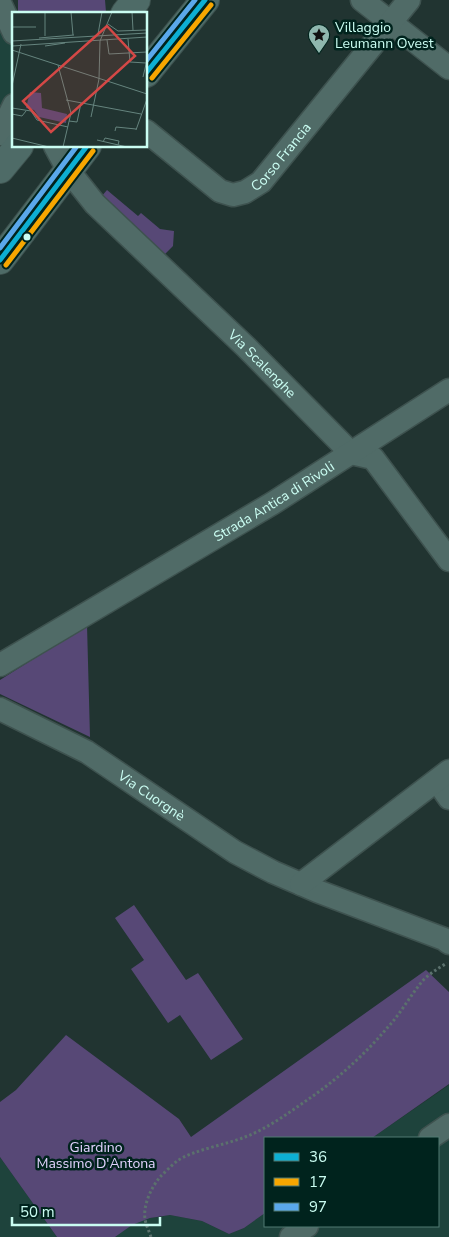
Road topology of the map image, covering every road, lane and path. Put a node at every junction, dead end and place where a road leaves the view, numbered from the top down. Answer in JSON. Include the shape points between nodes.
{"nodes":[{"id":1,"x":136,"y":0,"type":"edge"},
{"id":2,"x":205,"y":0,"type":"edge"},
{"id":3,"x":362,"y":0,"type":"edge"},
{"id":4,"x":409,"y":0,"type":"edge"},
{"id":5,"x":0,"y":3,"type":"edge"},
{"id":6,"x":127,"y":12,"type":"edge"},
{"id":7,"x":391,"y":23,"type":"junction"},
{"id":8,"x":12,"y":29,"type":"edge"},
{"id":9,"x":449,"y":68,"type":"edge"},
{"id":10,"x":148,"y":71,"type":"edge"},
{"id":11,"x":12,"y":112,"type":"edge"},
{"id":12,"x":148,"y":133,"type":"edge"},
{"id":13,"x":5,"y":135,"type":"edge"},
{"id":14,"x":57,"y":148,"type":"edge"},
{"id":15,"x":85,"y":148,"type":"edge"},
{"id":16,"x":0,"y":169,"type":"edge"},
{"id":17,"x":68,"y":170,"type":"junction"},
{"id":18,"x":0,"y":260,"type":"edge"},
{"id":19,"x":449,"y":390,"type":"edge"},
{"id":20,"x":351,"y":453,"type":"junction"},
{"id":21,"x":449,"y":560,"type":"edge"},
{"id":22,"x":0,"y":665,"type":"edge"},
{"id":23,"x":0,"y":709,"type":"edge"},
{"id":24,"x":445,"y":783,"type":"edge"},
{"id":25,"x":301,"y":884,"type":"junction"},
{"id":26,"x":449,"y":943,"type":"edge"},
{"id":27,"x":449,"y":962,"type":"edge"},
{"id":28,"x":449,"y":1125,"type":"edge"},
{"id":29,"x":431,"y":1137,"type":"edge"},
{"id":30,"x":306,"y":1227,"type":"edge"},
{"id":31,"x":151,"y":1237,"type":"edge"},
{"id":32,"x":291,"y":1237,"type":"edge"}],
"edges":[{"from":1,"to":6,"type":"main road"},
{"from":2,"to":10,"type":"main road"},
{"from":3,"to":7,"type":"street"},
{"from":4,"to":7,"type":"street","name":"Corso Francia"},
{"from":5,"to":8,"type":"street"},
{"from":7,"to":9,"type":"street"},
{"from":7,"to":12,"type":"street","name":"Corso Francia","via":[[261,182],[246,192],[232,195],[220,191]]},
{"from":11,"to":13,"type":"street"},
{"from":13,"to":16,"type":"main road"},
{"from":14,"to":17,"type":"street","name":"Via Scalenghe"},
{"from":15,"to":17,"type":"main road"},
{"from":17,"to":18,"type":"main road"},
{"from":17,"to":20,"type":"street","name":"Via Scalenghe","via":[[94,204],[246,347]]},
{"from":19,"to":20,"type":"street","name":"Strada Antica di Rivoli"},
{"from":20,"to":21,"type":"street","via":[[374,458]]},
{"from":20,"to":22,"type":"street","name":"Strada Antica di Rivoli"},
{"from":23,"to":25,"type":"street","name":"Via Cuorgnè","via":[[87,752],[235,852]]},
{"from":24,"to":25,"type":"street"},
{"from":25,"to":26,"type":"street","name":"Via Cuorgnè"},
{"from":27,"to":31,"type":"path","via":[[421,983],[390,1026],[334,1081],[271,1124],[245,1137],[192,1154],[169,1169],[156,1183],[145,1211]]},
{"from":28,"to":29,"type":"street"},
{"from":30,"to":32,"type":"street"}]}
